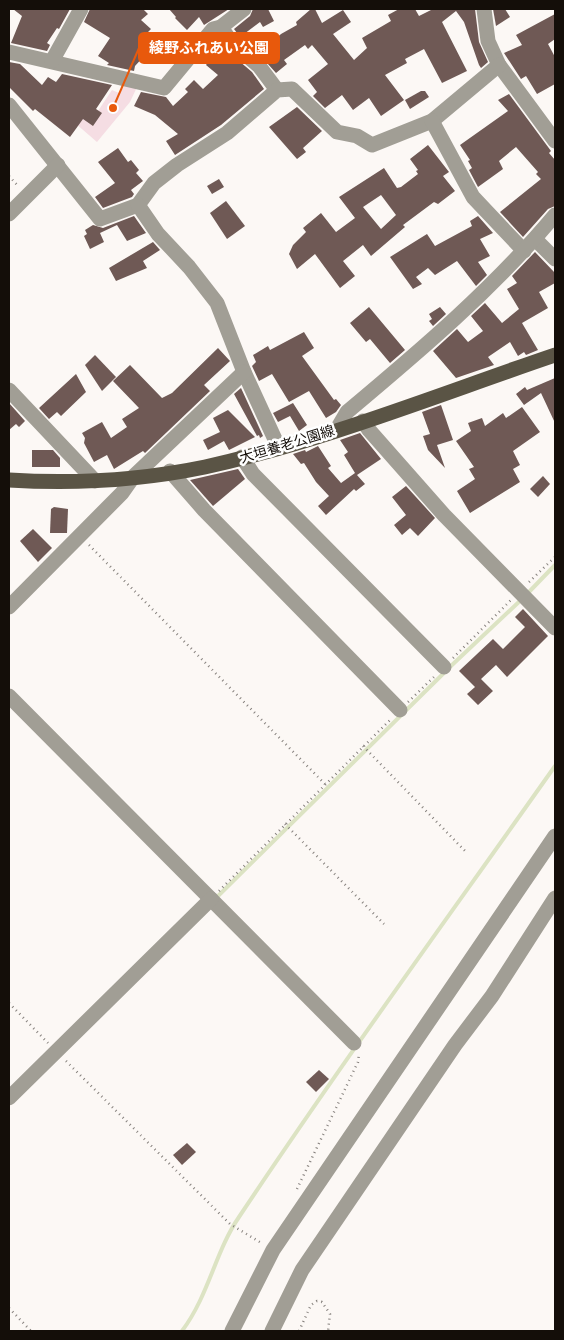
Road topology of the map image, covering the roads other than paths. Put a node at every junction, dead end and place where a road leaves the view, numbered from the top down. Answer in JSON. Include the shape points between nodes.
{"nodes":[{"id":1,"x":81,"y":9,"type":"edge"},
{"id":2,"x":244,"y":9,"type":"edge"},
{"id":3,"x":484,"y":9,"type":"edge"},
{"id":4,"x":221,"y":27,"type":"junction"},
{"id":5,"x":9,"y":52,"type":"edge"},
{"id":6,"x":52,"y":60,"type":"junction"},
{"id":7,"x":499,"y":65,"type":"junction"},
{"id":8,"x":277,"y":90,"type":"junction"},
{"id":9,"x":9,"y":105,"type":"edge"},
{"id":10,"x":432,"y":121,"type":"junction"},
{"id":11,"x":555,"y":141,"type":"edge"},
{"id":12,"x":58,"y":165,"type":"junction"},
{"id":13,"x":138,"y":205,"type":"junction"},
{"id":14,"x":9,"y":214,"type":"edge"},
{"id":15,"x":555,"y":215,"type":"edge"},
{"id":16,"x":535,"y":239,"type":"junction"},
{"id":17,"x":524,"y":251,"type":"junction"},
{"id":18,"x":555,"y":259,"type":"edge"},
{"id":19,"x":555,"y":355,"type":"edge"},
{"id":20,"x":244,"y":372,"type":"junction"},
{"id":21,"x":9,"y":390,"type":"edge"},
{"id":22,"x":363,"y":420,"type":"junction"},
{"id":23,"x":337,"y":429,"type":"junction"},
{"id":24,"x":280,"y":448,"type":"junction"},
{"id":25,"x":242,"y":458,"type":"junction"},
{"id":26,"x":170,"y":471,"type":"junction"},
{"id":27,"x":134,"y":476,"type":"junction"},
{"id":28,"x":9,"y":480,"type":"edge"},
{"id":29,"x":95,"y":480,"type":"junction"},
{"id":30,"x":9,"y":607,"type":"edge"},
{"id":31,"x":555,"y":628,"type":"edge"},
{"id":32,"x":444,"y":667,"type":"road end"},
{"id":33,"x":9,"y":696,"type":"edge"},
{"id":34,"x":400,"y":710,"type":"road end"},
{"id":35,"x":555,"y":836,"type":"edge"},
{"id":36,"x":555,"y":898,"type":"edge"},
{"id":37,"x":211,"y":899,"type":"junction"},
{"id":38,"x":354,"y":1044,"type":"road end"},
{"id":39,"x":9,"y":1098,"type":"edge"},
{"id":40,"x":232,"y":1331,"type":"edge"},
{"id":41,"x":272,"y":1331,"type":"edge"}],
"edges":[{"from":1,"to":6,"type":"street"},
{"from":2,"to":4,"type":"street"},
{"from":3,"to":7,"type":"street","via":[[488,41]]},
{"from":4,"to":6,"type":"street","via":[[213,29],[164,88]]},
{"from":4,"to":8,"type":"street"},
{"from":5,"to":6,"type":"street"},
{"from":7,"to":10,"type":"street"},
{"from":7,"to":11,"type":"street"},
{"from":8,"to":10,"type":"street","via":[[292,89],[338,132],[357,136],[372,145]]},
{"from":8,"to":13,"type":"street","via":[[227,133],[154,183]]},
{"from":9,"to":12,"type":"street"},
{"from":10,"to":17,"type":"street","via":[[473,197]]},
{"from":12,"to":13,"type":"street","via":[[100,219]]},
{"from":12,"to":14,"type":"street"},
{"from":13,"to":20,"type":"street","via":[[158,234],[217,303]]},
{"from":15,"to":16,"type":"street"},
{"from":16,"to":17,"type":"street"},
{"from":16,"to":18,"type":"street"},
{"from":17,"to":23,"type":"street","via":[[446,328],[347,412]]},
{"from":19,"to":22,"type":"main road","name":"大垣養老公園線"},
{"from":20,"to":24,"type":"street"},
{"from":20,"to":27,"type":"street"},
{"from":21,"to":29,"type":"street"},
{"from":22,"to":23,"type":"main road","name":"大垣養老公園線"},
{"from":22,"to":31,"type":"street","via":[[444,514]]},
{"from":23,"to":24,"type":"main road","name":"大垣養老公園線"},
{"from":24,"to":25,"type":"main road","name":"大垣養老公園線"},
{"from":25,"to":26,"type":"main road","name":"大垣養老公園線"},
{"from":25,"to":32,"type":"street","via":[[253,474]]},
{"from":26,"to":27,"type":"main road","name":"大垣養老公園線"},
{"from":26,"to":34,"type":"street","via":[[204,510]]},
{"from":27,"to":29,"type":"main road","name":"大垣養老公園線"},
{"from":27,"to":30,"type":"street","via":[[122,493]]},
{"from":28,"to":29,"type":"main road","name":"大垣養老公園線"},
{"from":33,"to":37,"type":"street"},
{"from":35,"to":40,"type":"street","via":[[273,1250]]},
{"from":36,"to":41,"type":"street","via":[[492,996],[302,1270]]},
{"from":37,"to":38,"type":"street"},
{"from":37,"to":39,"type":"street"}]}
